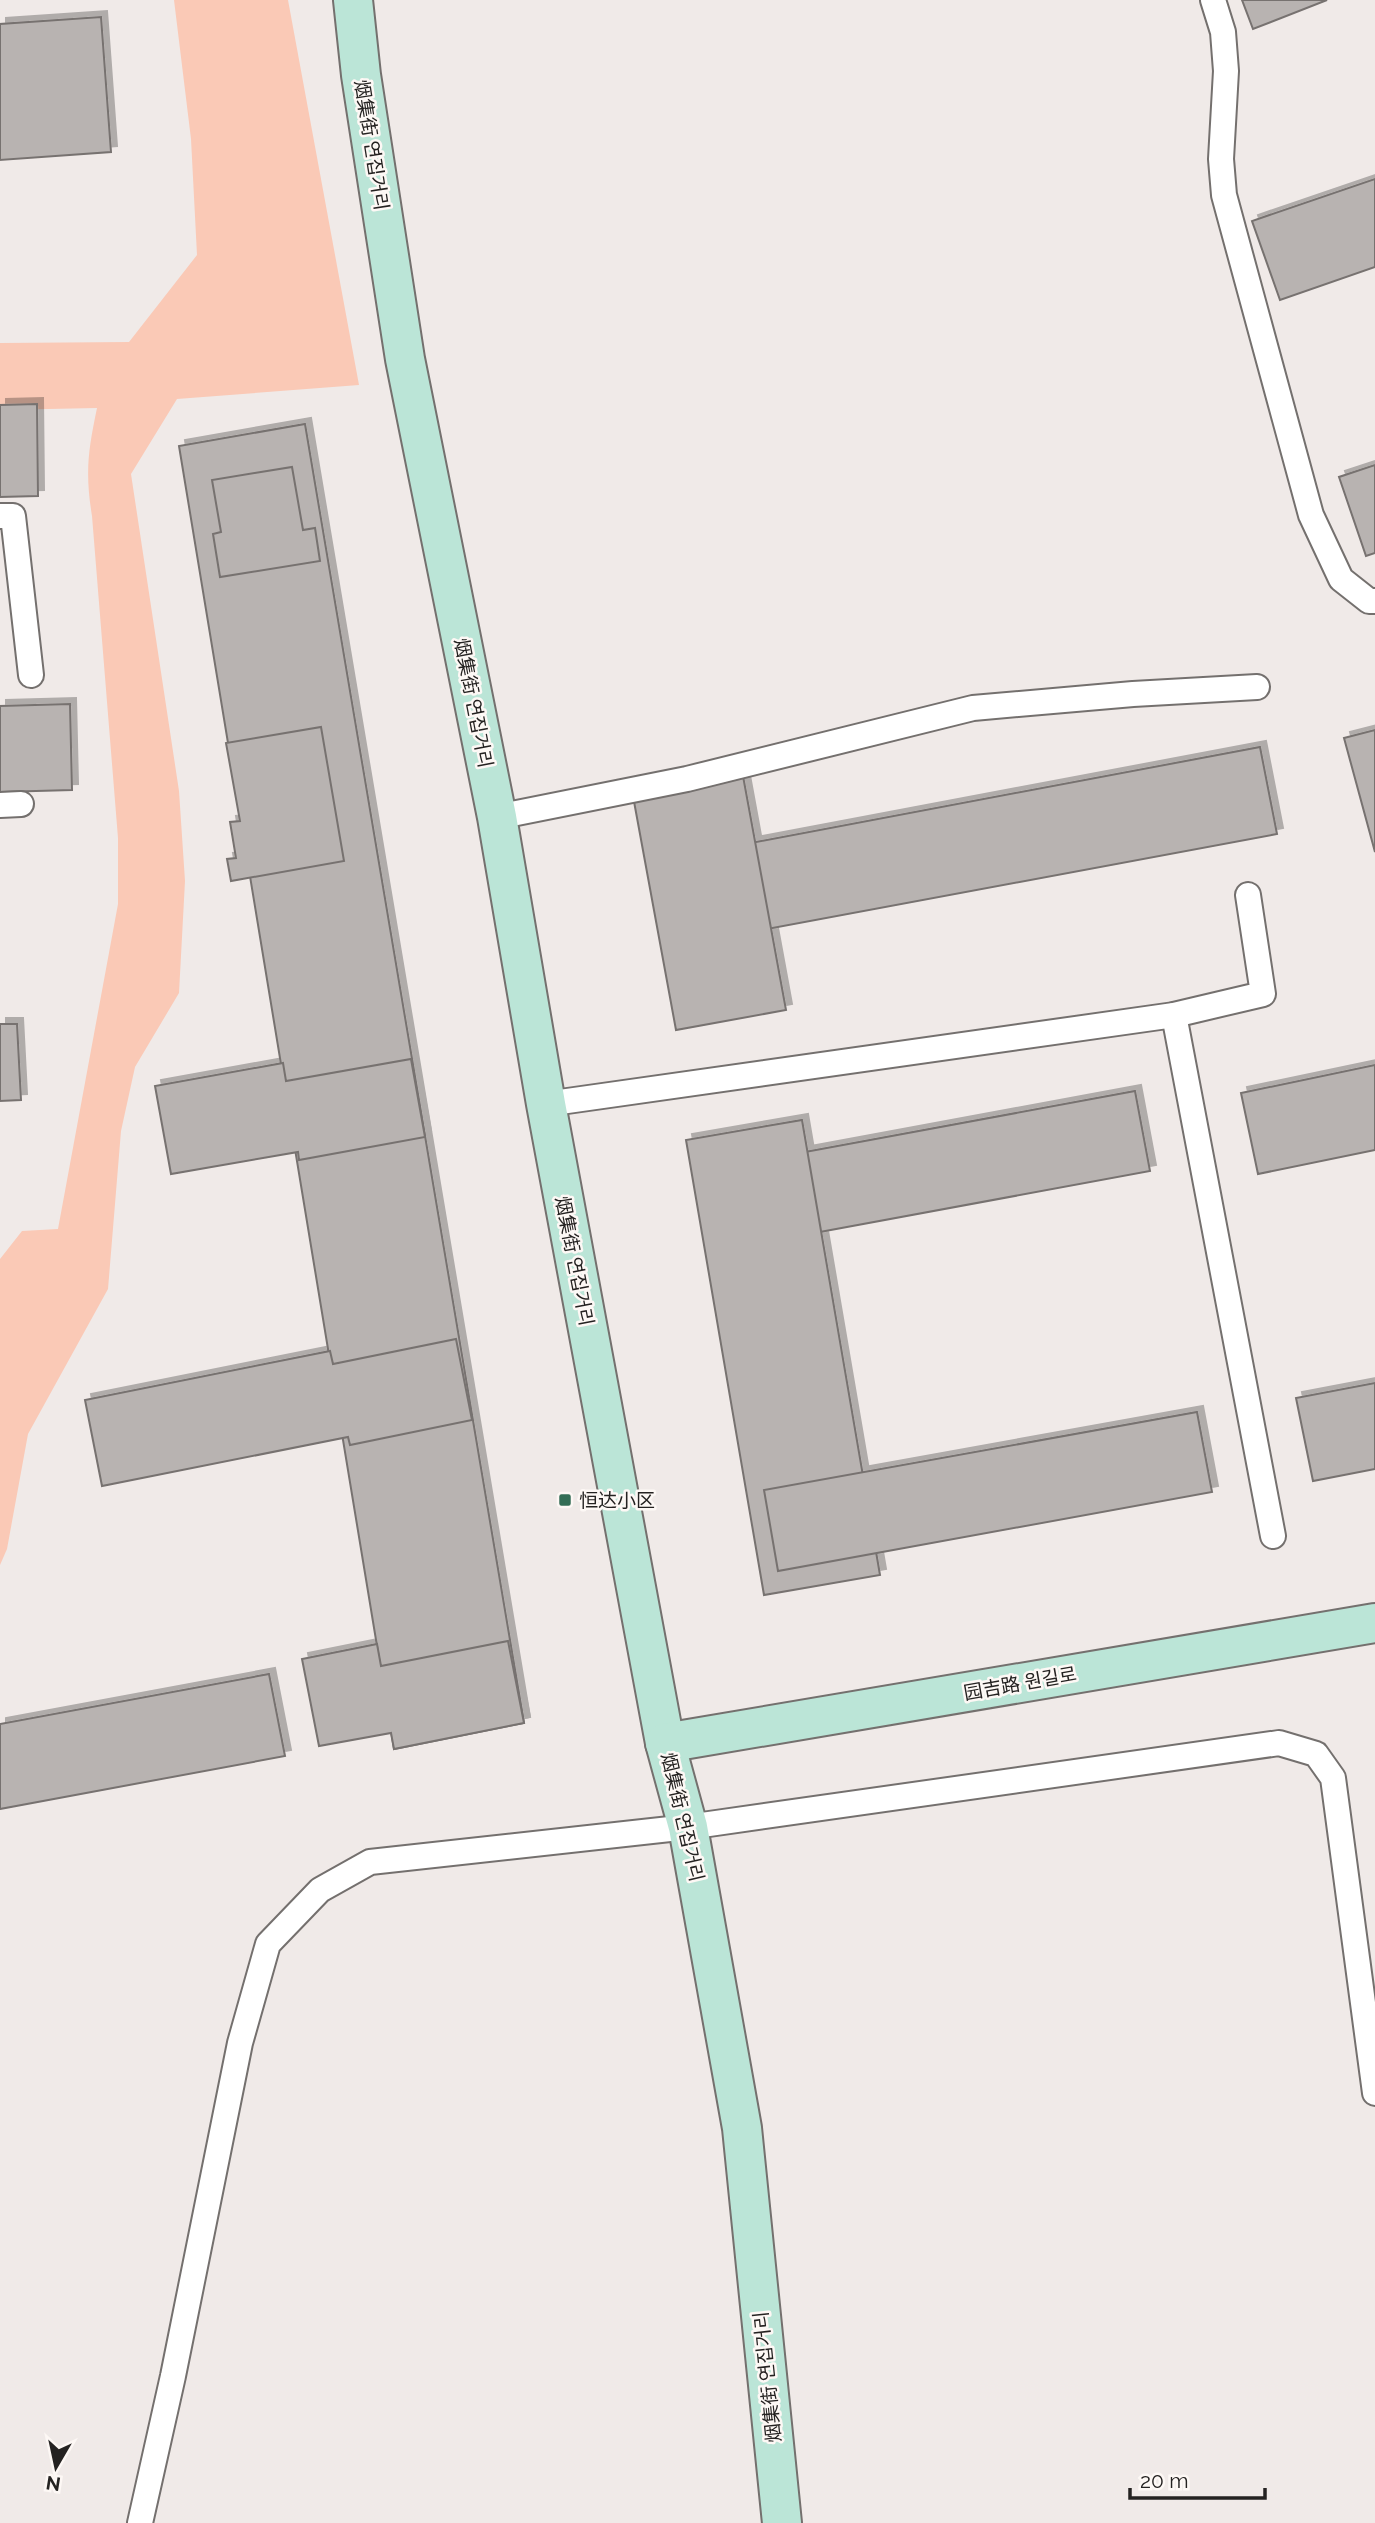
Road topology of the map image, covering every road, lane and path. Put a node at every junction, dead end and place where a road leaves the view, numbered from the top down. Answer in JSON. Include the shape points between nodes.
{"nodes":[{"id":1,"x":353,"y":0,"type":"edge"},
{"id":2,"x":1213,"y":0,"type":"edge"},
{"id":3,"x":0,"y":516,"type":"edge"},
{"id":4,"x":1375,"y":601,"type":"edge"},
{"id":5,"x":31,"y":675,"type":"dead end"},
{"id":6,"x":1257,"y":687,"type":"dead end"},
{"id":7,"x":498,"y":817,"type":"junction"},
{"id":8,"x":1248,"y":895,"type":"dead end"},
{"id":9,"x":1174,"y":1015,"type":"junction"},
{"id":10,"x":546,"y":1104,"type":"junction"},
{"id":11,"x":1273,"y":1536,"type":"dead end"},
{"id":12,"x":1375,"y":1623,"type":"edge"},
{"id":13,"x":665,"y":1742,"type":"junction"},
{"id":14,"x":688,"y":1827,"type":"junction"},
{"id":15,"x":1375,"y":2093,"type":"edge"},
{"id":16,"x":140,"y":2523,"type":"edge"},
{"id":17,"x":782,"y":2523,"type":"edge"}],
"edges":[{"from":1,"to":7,"type":"main road","name":"烟集街 연집거리","via":[[405,359]]},
{"from":2,"to":4,"type":"lane","via":[[1223,32],[1226,71],[1221,159],[1224,195],[1311,515],[1341,579]]},
{"from":3,"to":5,"type":"lane","via":[[13,516]]},
{"from":6,"to":7,"type":"lane","via":[[973,708],[687,779]]},
{"from":7,"to":10,"type":"main road","name":"烟集街 연집거리"},
{"from":8,"to":9,"type":"lane","via":[[1264,994]]},
{"from":9,"to":10,"type":"lane"},
{"from":9,"to":11,"type":"lane"},
{"from":10,"to":13,"type":"main road","name":"烟集街 연집거리"},
{"from":12,"to":13,"type":"main road","name":"园吉路 원길로"},
{"from":13,"to":14,"type":"main road","name":"烟集街 연집거리"},
{"from":14,"to":15,"type":"lane","via":[[1279,1743],[1316,1754],[1333,1778]]},
{"from":14,"to":16,"type":"lane","via":[[370,1862],[320,1890],[268,1944],[240,2043]]},
{"from":14,"to":17,"type":"main road","name":"烟集街 연집거리","via":[[742,2128]]}]}
